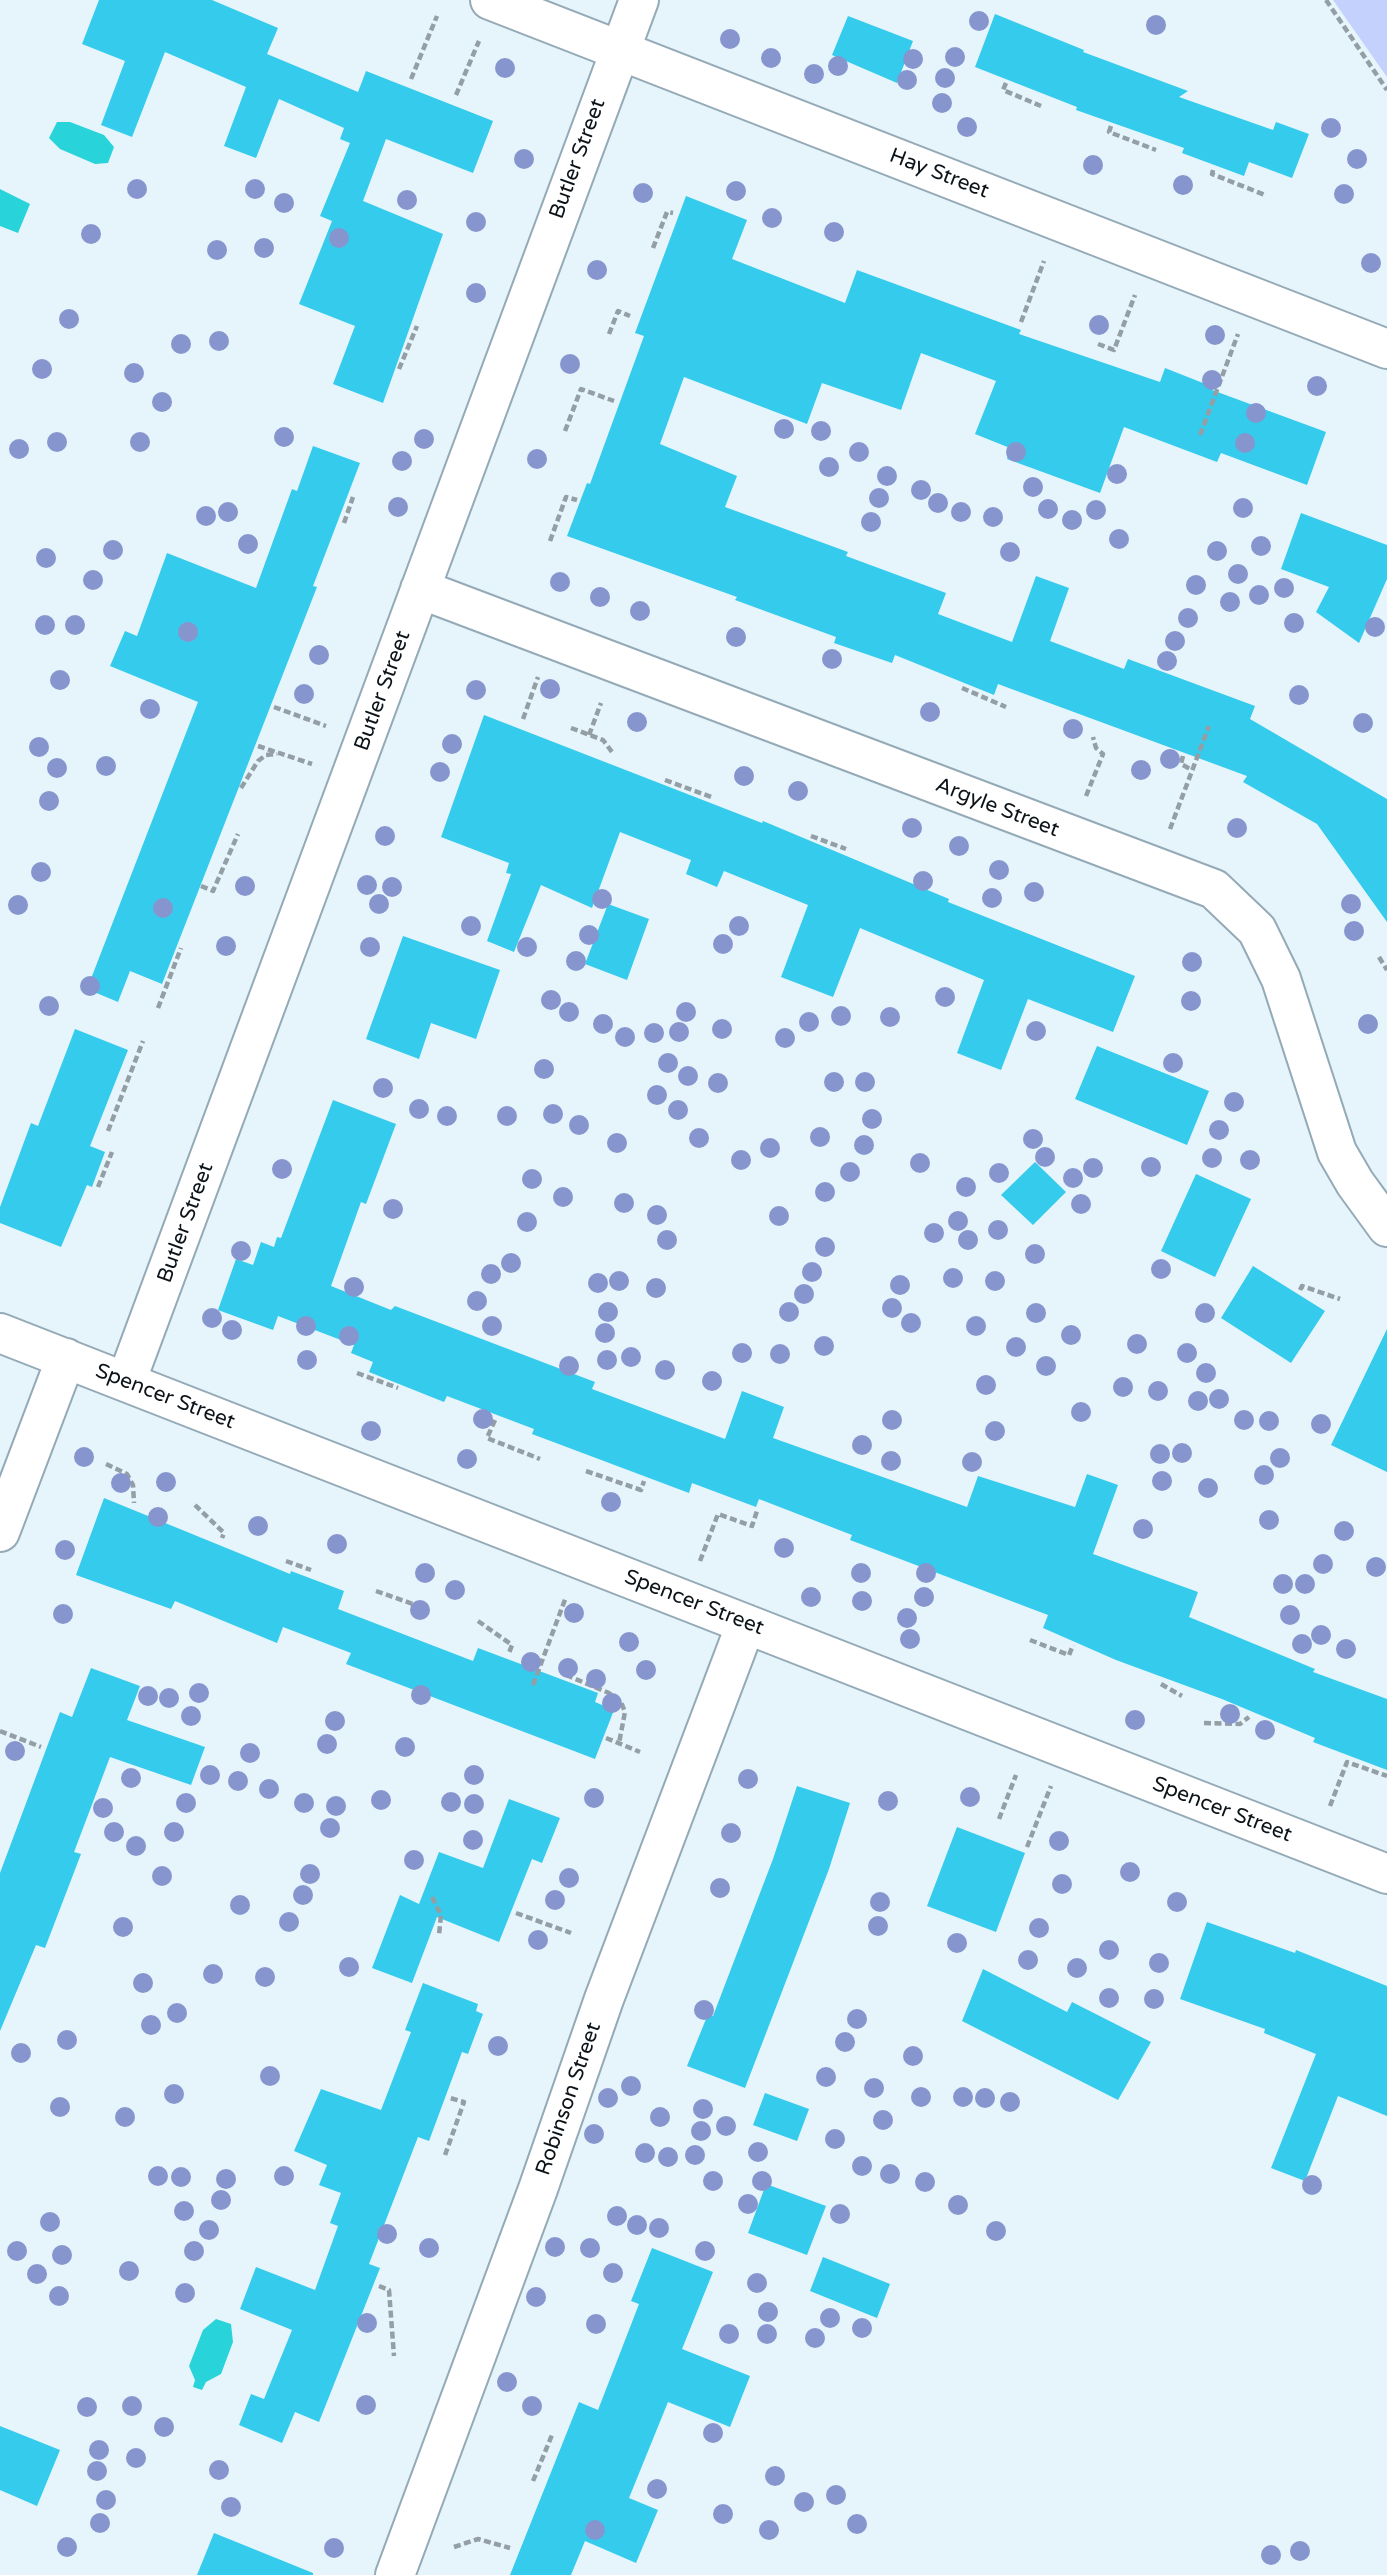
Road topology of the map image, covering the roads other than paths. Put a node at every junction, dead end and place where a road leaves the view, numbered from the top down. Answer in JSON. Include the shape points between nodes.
{"nodes":[{"id":1,"x":639,"y":0,"type":"edge"},
{"id":2,"x":486,"y":16,"type":"edge"},
{"id":3,"x":619,"y":50,"type":"junction"},
{"id":4,"x":1387,"y":349,"type":"edge"},
{"id":5,"x":420,"y":589,"type":"junction"},
{"id":6,"x":1387,"y":1227,"type":"edge"},
{"id":7,"x":0,"y":1333,"type":"edge"},
{"id":8,"x":66,"y":1358,"type":"junction"},
{"id":9,"x":126,"y":1382,"type":"junction"},
{"id":10,"x":0,"y":1532,"type":"edge"},
{"id":11,"x":746,"y":1624,"type":"junction"},
{"id":12,"x":1387,"y":1874,"type":"edge"},
{"id":13,"x":395,"y":2575,"type":"edge"}],
"edges":[{"from":1,"to":3,"type":"street","name":"Butler Street"},
{"from":2,"to":3,"type":"street","name":"Hay Street"},
{"from":3,"to":4,"type":"street","name":"Hay Street"},
{"from":3,"to":5,"type":"street","name":"Butler Street"},
{"from":5,"to":6,"type":"street","name":"Argyle Street","via":[[1214,889],[1256,930],[1281,979],[1337,1152]]},
{"from":5,"to":9,"type":"street","name":"Butler Street"},
{"from":7,"to":8,"type":"street","name":"Spencer Street"},
{"from":8,"to":9,"type":"street","name":"Spencer Street"},
{"from":8,"to":10,"type":"street"},
{"from":9,"to":11,"type":"street","name":"Spencer Street"},
{"from":11,"to":12,"type":"street","name":"Spencer Street"},
{"from":11,"to":13,"type":"street","name":"Robinson Street"}]}
